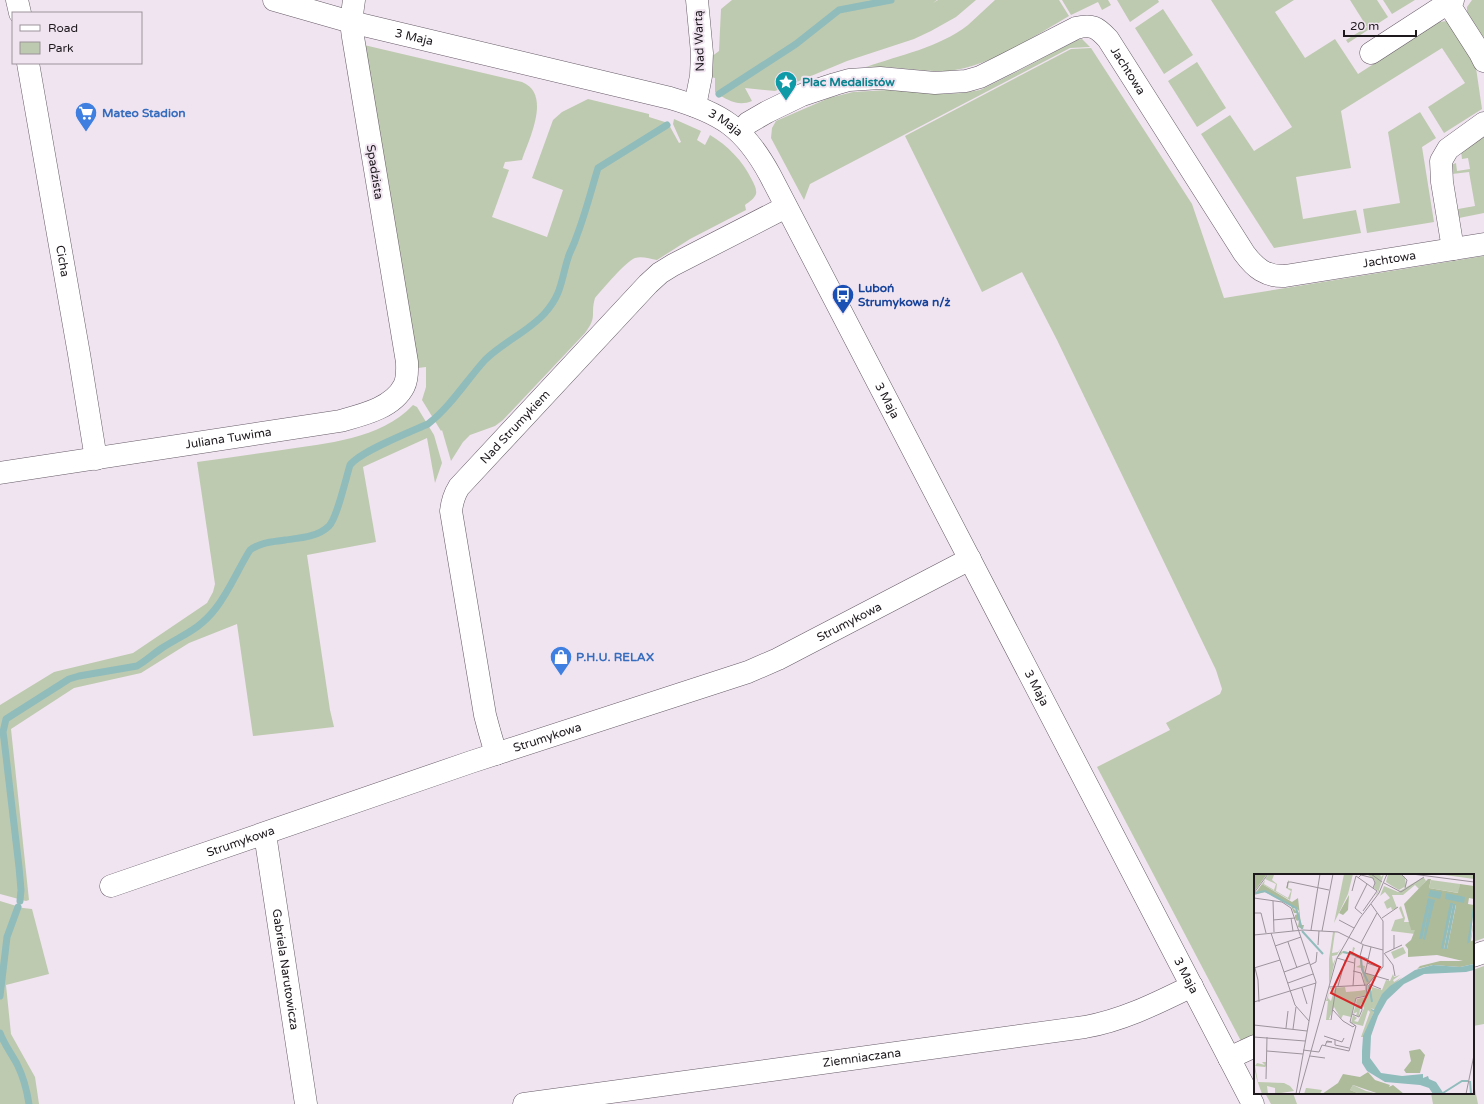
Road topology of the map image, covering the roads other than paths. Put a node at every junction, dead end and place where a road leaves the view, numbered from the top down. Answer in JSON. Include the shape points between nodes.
{"nodes":[{"id":1,"x":17,"y":0,"type":"edge"},
{"id":2,"x":274,"y":0,"type":"edge"},
{"id":3,"x":354,"y":0,"type":"edge"},
{"id":4,"x":697,"y":0,"type":"edge"},
{"id":5,"x":1451,"y":2,"type":"edge"},
{"id":6,"x":20,"y":12,"type":"edge"},
{"id":7,"x":351,"y":22,"type":"junction"},
{"id":8,"x":1371,"y":53,"type":"dead end"},
{"id":9,"x":1484,"y":62,"type":"edge"},
{"id":10,"x":28,"y":64,"type":"edge"},
{"id":11,"x":695,"y":106,"type":"junction"},
{"id":12,"x":1484,"y":123,"type":"edge"},
{"id":13,"x":740,"y":132,"type":"junction"},
{"id":14,"x":786,"y":207,"type":"junction"},
{"id":15,"x":1484,"y":244,"type":"edge"},
{"id":16,"x":1453,"y":249,"type":"junction"},
{"id":17,"x":404,"y":344,"type":"joint"},
{"id":18,"x":96,"y":459,"type":"junction"},
{"id":19,"x":0,"y":473,"type":"edge"},
{"id":20,"x":970,"y":559,"type":"junction"},
{"id":21,"x":496,"y":754,"type":"junction"},
{"id":22,"x":265,"y":834,"type":"junction"},
{"id":23,"x":111,"y":886,"type":"dead end"},
{"id":24,"x":1484,"y":952,"type":"edge"},
{"id":25,"x":1474,"y":956,"type":"edge"},
{"id":26,"x":1192,"y":986,"type":"junction"},
{"id":27,"x":1254,"y":1046,"type":"edge"},
{"id":28,"x":1229,"y":1058,"type":"junction"},
{"id":29,"x":306,"y":1104,"type":"edge"},
{"id":30,"x":524,"y":1104,"type":"edge"},
{"id":31,"x":1253,"y":1104,"type":"edge"}],
"edges":[{"from":1,"to":6,"type":"street"},
{"from":2,"to":7,"type":"street","name":"3 Maja"},
{"from":3,"to":7,"type":"street","name":"Spadzista"},
{"from":4,"to":11,"type":"street","name":"Nad Wartą","via":[[702,65]]},
{"from":5,"to":8,"type":"street"},
{"from":5,"to":9,"type":"street"},
{"from":7,"to":11,"type":"street","name":"3 Maja","via":[[643,91]]},
{"from":7,"to":17,"type":"street","name":"Spadzista"},
{"from":10,"to":18,"type":"street","name":"Cicha"},
{"from":11,"to":13,"type":"street","name":"3 Maja"},
{"from":12,"to":16,"type":"street","via":[[1448,149],[1441,161]]},
{"from":13,"to":14,"type":"street","name":"3 Maja","via":[[761,158]]},
{"from":13,"to":16,"type":"street","name":"Jachtowa","via":[[748,123],[767,112],[802,96],[849,80],[872,78],[936,83],[966,81],[980,77],[1076,28],[1088,25],[1099,30],[1108,39],[1244,253],[1259,270],[1276,276],[1285,276]]},
{"from":14,"to":20,"type":"street","name":"3 Maja"},
{"from":14,"to":21,"type":"street","name":"Nad Strumykiem","via":[[673,265],[654,279],[459,486],[454,495],[451,511],[485,715]]},
{"from":15,"to":16,"type":"street","name":"Jachtowa"},
{"from":17,"to":18,"type":"street","name":"Juliana Tuwima","via":[[407,374],[404,385],[393,399],[370,412],[340,421]]},
{"from":18,"to":19,"type":"street","name":"Juliana Tuwima"},
{"from":20,"to":21,"type":"street","name":"Strumykowa","via":[[778,659],[748,672]]},
{"from":20,"to":26,"type":"street","name":"3 Maja"},
{"from":21,"to":22,"type":"street","name":"Strumykowa"},
{"from":22,"to":23,"type":"street","name":"Strumykowa"},
{"from":22,"to":29,"type":"street","name":"Gabriela Narutowicza"},
{"from":24,"to":25,"type":"street"},
{"from":26,"to":28,"type":"street","name":"3 Maja"},
{"from":26,"to":30,"type":"street","name":"Ziemniaczana","via":[[1134,1014],[1093,1026]]},
{"from":27,"to":28,"type":"street"},
{"from":28,"to":31,"type":"street","name":"3 Maja"}]}
